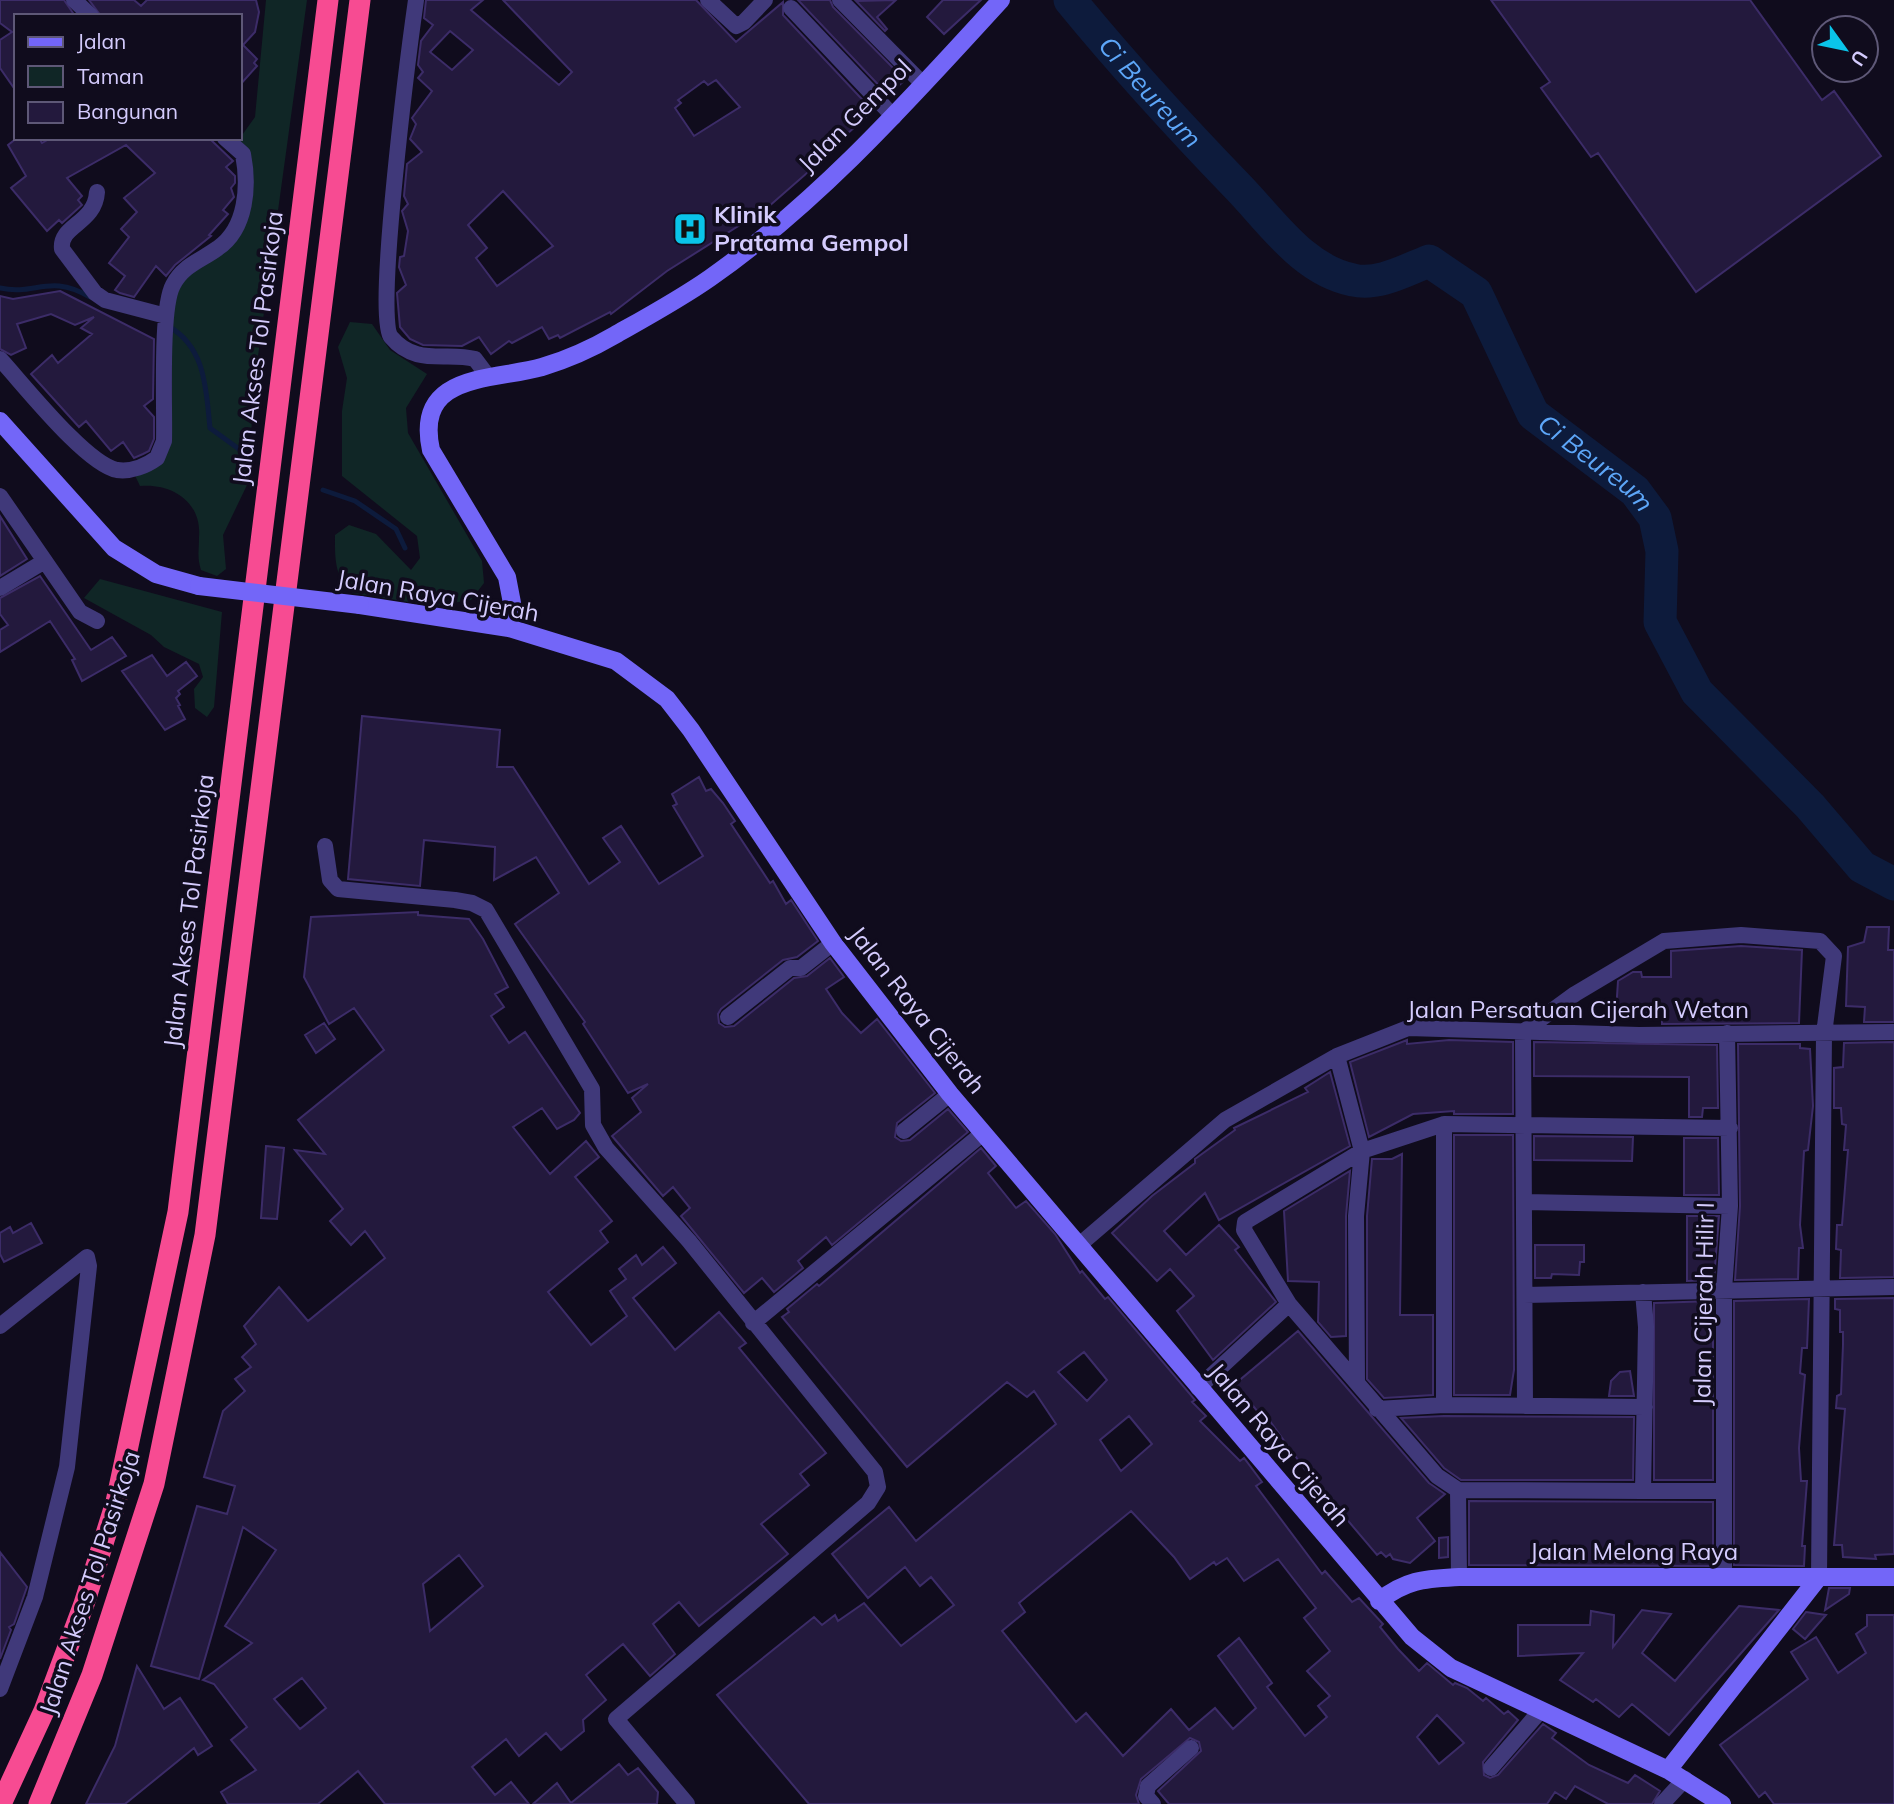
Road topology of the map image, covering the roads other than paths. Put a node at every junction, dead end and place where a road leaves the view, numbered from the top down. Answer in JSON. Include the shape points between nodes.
{"nodes":[{"id":1,"x":74,"y":0,"type":"edge"},
{"id":2,"x":328,"y":0,"type":"edge"},
{"id":3,"x":360,"y":0,"type":"edge"},
{"id":4,"x":416,"y":0,"type":"edge"},
{"id":5,"x":708,"y":0,"type":"edge"},
{"id":6,"x":765,"y":0,"type":"edge"},
{"id":7,"x":840,"y":0,"type":"edge"},
{"id":8,"x":1001,"y":0,"type":"edge"},
{"id":9,"x":791,"y":8,"type":"dead end"},
{"id":10,"x":89,"y":14,"type":"edge"},
{"id":11,"x":923,"y":84,"type":"junction"},
{"id":12,"x":894,"y":117,"type":"junction"},
{"id":13,"x":227,"y":140,"type":"edge"},
{"id":14,"x":97,"y":192,"type":"dead end"},
{"id":15,"x":166,"y":322,"type":"junction"},
{"id":16,"x":0,"y":359,"type":"edge"},
{"id":17,"x":487,"y":375,"type":"junction"},
{"id":18,"x":0,"y":421,"type":"edge"},
{"id":19,"x":0,"y":496,"type":"edge"},
{"id":20,"x":45,"y":561,"type":"junction"},
{"id":21,"x":0,"y":588,"type":"edge"},
{"id":22,"x":97,"y":621,"type":"dead end"},
{"id":23,"x":509,"y":628,"type":"junction"},
{"id":24,"x":325,"y":846,"type":"dead end"},
{"id":25,"x":833,"y":943,"type":"junction"},
{"id":26,"x":728,"y":1017,"type":"dead end"},
{"id":27,"x":1522,"y":1032,"type":"junction"},
{"id":28,"x":1894,"y":1032,"type":"edge"},
{"id":29,"x":1727,"y":1033,"type":"junction"},
{"id":30,"x":1824,"y":1034,"type":"junction"},
{"id":31,"x":1338,"y":1056,"type":"junction"},
{"id":32,"x":950,"y":1094,"type":"junction"},
{"id":33,"x":1444,"y":1124,"type":"junction"},
{"id":34,"x":1522,"y":1124,"type":"junction"},
{"id":35,"x":1730,"y":1128,"type":"junction"},
{"id":36,"x":904,"y":1131,"type":"dead end"},
{"id":37,"x":982,"y":1134,"type":"junction"},
{"id":38,"x":1362,"y":1151,"type":"junction"},
{"id":39,"x":1525,"y":1202,"type":"junction"},
{"id":40,"x":1730,"y":1206,"type":"junction"},
{"id":41,"x":1079,"y":1246,"type":"junction"},
{"id":42,"x":1824,"y":1286,"type":"junction"},
{"id":43,"x":1894,"y":1287,"type":"edge"},
{"id":44,"x":1724,"y":1290,"type":"junction"},
{"id":45,"x":1643,"y":1292,"type":"junction"},
{"id":46,"x":1525,"y":1294,"type":"junction"},
{"id":47,"x":1289,"y":1304,"type":"junction"},
{"id":48,"x":753,"y":1323,"type":"junction"},
{"id":49,"x":0,"y":1326,"type":"edge"},
{"id":50,"x":1357,"y":1382,"type":"junction"},
{"id":51,"x":1198,"y":1388,"type":"junction"},
{"id":52,"x":1444,"y":1405,"type":"junction"},
{"id":53,"x":1525,"y":1406,"type":"junction"},
{"id":54,"x":1645,"y":1407,"type":"junction"},
{"id":55,"x":1377,"y":1409,"type":"junction"},
{"id":56,"x":1458,"y":1490,"type":"junction"},
{"id":57,"x":1643,"y":1491,"type":"junction"},
{"id":58,"x":1724,"y":1492,"type":"junction"},
{"id":59,"x":1459,"y":1577,"type":"junction"},
{"id":60,"x":1724,"y":1577,"type":"junction"},
{"id":61,"x":1819,"y":1577,"type":"junction"},
{"id":62,"x":1894,"y":1577,"type":"edge"},
{"id":63,"x":1380,"y":1601,"type":"junction"},
{"id":64,"x":0,"y":1689,"type":"edge"},
{"id":65,"x":1541,"y":1710,"type":"junction"},
{"id":66,"x":1191,"y":1748,"type":"dead end"},
{"id":67,"x":1491,"y":1768,"type":"dead end"},
{"id":68,"x":1668,"y":1770,"type":"junction"},
{"id":69,"x":1685,"y":1779,"type":"junction"},
{"id":70,"x":1,"y":1804,"type":"edge"},
{"id":71,"x":38,"y":1804,"type":"edge"},
{"id":72,"x":687,"y":1804,"type":"edge"},
{"id":73,"x":1153,"y":1804,"type":"edge"},
{"id":74,"x":1662,"y":1804,"type":"edge"},
{"id":75,"x":1722,"y":1804,"type":"edge"}],
"edges":[{"from":1,"to":10,"type":"street"},
{"from":2,"to":70,"type":"highway","name":"Jalan Akses Tol Pasirkoja","via":[[178,1213],[116,1502],[44,1711]]},
{"from":3,"to":71,"type":"highway","name":"Jalan Akses Tol Pasirkoja","via":[[205,1235],[154,1484],[92,1675]]},
{"from":4,"to":17,"type":"street","via":[[387,273],[386,324],[395,341],[416,353],[435,359],[475,359]]},
{"from":5,"to":6,"type":"street","via":[[736,26]]},
{"from":7,"to":11,"type":"street"},
{"from":8,"to":11,"type":"main road","name":"Jalan Gempol"},
{"from":9,"to":12,"type":"street"},
{"from":11,"to":12,"type":"main road","name":"Jalan Gempol"},
{"from":12,"to":17,"type":"main road","name":"Jalan Gempol","via":[[782,221],[711,277],[582,354],[540,368]]},
{"from":13,"to":15,"type":"street","via":[[243,154],[246,179],[240,218],[225,243],[190,264],[174,283]]},
{"from":14,"to":15,"type":"street","via":[[93,211],[64,235],[62,249],[95,293]]},
{"from":15,"to":16,"type":"street","via":[[164,441],[157,458],[137,469],[119,470],[97,462]]},
{"from":17,"to":23,"type":"main road","name":"Jalan Gempol","via":[[435,402],[427,433],[438,465],[507,577],[512,603]]},
{"from":18,"to":23,"type":"main road","name":"Jalan Raya Cijerah","bridge":true,"via":[[114,548],[156,574],[199,586]]},
{"from":19,"to":20,"type":"street"},
{"from":20,"to":21,"type":"street"},
{"from":20,"to":22,"type":"street","via":[[80,611]]},
{"from":23,"to":25,"type":"main road","name":"Jalan Raya Cijerah","via":[[616,661],[667,699]]},
{"from":24,"to":48,"type":"street","via":[[330,880],[338,889],[455,900],[486,910],[592,1089],[593,1125],[601,1139]]},
{"from":25,"to":26,"type":"street","via":[[801,968],[790,968]]},
{"from":25,"to":32,"type":"main road","name":"Jalan Raya Cijerah"},
{"from":27,"to":29,"type":"street","name":"Jalan Persatuan Cijerah Wetan"},
{"from":27,"to":30,"type":"street","via":[[1664,941],[1741,935],[1819,941],[1828,947],[1834,956]]},
{"from":27,"to":31,"type":"street","name":"Jalan Persatuan Cijerah Wetan","via":[[1408,1028]]},
{"from":27,"to":34,"type":"street"},
{"from":28,"to":30,"type":"street","name":"Jalan Persatuan Cijerah Wetan"},
{"from":29,"to":30,"type":"street","name":"Jalan Persatuan Cijerah Wetan"},
{"from":29,"to":35,"type":"street","name":"Jalan Cijerah Hilir I"},
{"from":30,"to":42,"type":"street"},
{"from":31,"to":38,"type":"street"},
{"from":31,"to":41,"type":"street","name":"Jalan Persatuan Cijerah Wetan","via":[[1225,1120]]},
{"from":32,"to":36,"type":"street"},
{"from":32,"to":37,"type":"main road","name":"Jalan Raya Cijerah"},
{"from":33,"to":34,"type":"street"},
{"from":33,"to":38,"type":"street"},
{"from":33,"to":52,"type":"street"},
{"from":34,"to":35,"type":"street"},
{"from":34,"to":39,"type":"street"},
{"from":35,"to":40,"type":"street","name":"Jalan Cijerah Hilir I"},
{"from":37,"to":41,"type":"main road","name":"Jalan Raya Cijerah"},
{"from":37,"to":48,"type":"street"},
{"from":38,"to":47,"type":"street","via":[[1245,1222],[1244,1230]]},
{"from":38,"to":50,"type":"street","via":[[1356,1216]]},
{"from":39,"to":40,"type":"street"},
{"from":39,"to":46,"type":"street"},
{"from":40,"to":44,"type":"street","name":"Jalan Cijerah Hilir I"},
{"from":41,"to":51,"type":"main road","name":"Jalan Raya Cijerah"},
{"from":42,"to":43,"type":"street"},
{"from":42,"to":44,"type":"street"},
{"from":42,"to":61,"type":"street"},
{"from":44,"to":45,"type":"street"},
{"from":44,"to":58,"type":"street","name":"Jalan Cijerah Hilir I"},
{"from":45,"to":46,"type":"street"},
{"from":45,"to":54,"type":"street"},
{"from":46,"to":53,"type":"street"},
{"from":47,"to":50,"type":"street"},
{"from":47,"to":51,"type":"street"},
{"from":48,"to":72,"type":"street","via":[[875,1472],[877,1487],[856,1514],[616,1719]]},
{"from":49,"to":64,"type":"street","via":[[87,1257],[67,1467],[35,1597]]},
{"from":50,"to":55,"type":"street"},
{"from":51,"to":63,"type":"main road","name":"Jalan Raya Cijerah"},
{"from":52,"to":53,"type":"street"},
{"from":52,"to":55,"type":"street"},
{"from":53,"to":54,"type":"street"},
{"from":54,"to":57,"type":"street"},
{"from":55,"to":56,"type":"street","via":[[1437,1476]]},
{"from":56,"to":57,"type":"street"},
{"from":56,"to":59,"type":"street"},
{"from":57,"to":58,"type":"street"},
{"from":58,"to":60,"type":"street","name":"Jalan Cijerah Hilir I"},
{"from":59,"to":60,"type":"main road","name":"Jalan Melong Raya"},
{"from":59,"to":63,"type":"main road","name":"Jalan Melong Raya","via":[[1417,1580]]},
{"from":60,"to":61,"type":"main road","name":"Jalan Melong Raya"},
{"from":61,"to":62,"type":"main road","name":"Jalan Melong Raya"},
{"from":61,"to":68,"type":"main road"},
{"from":63,"to":65,"type":"main road","name":"Jalan Raya Cijerah","via":[[1430,1654]]},
{"from":65,"to":67,"type":"street"},
{"from":65,"to":68,"type":"main road","name":"Jalan Raya Cijerah"},
{"from":66,"to":73,"type":"street","via":[[1148,1786],[1146,1796]]},
{"from":68,"to":69,"type":"main road","name":"Jalan Raya Cijerah"},
{"from":69,"to":74,"type":"street"},
{"from":69,"to":75,"type":"main road","name":"Jalan Raya Cijerah"}]}
